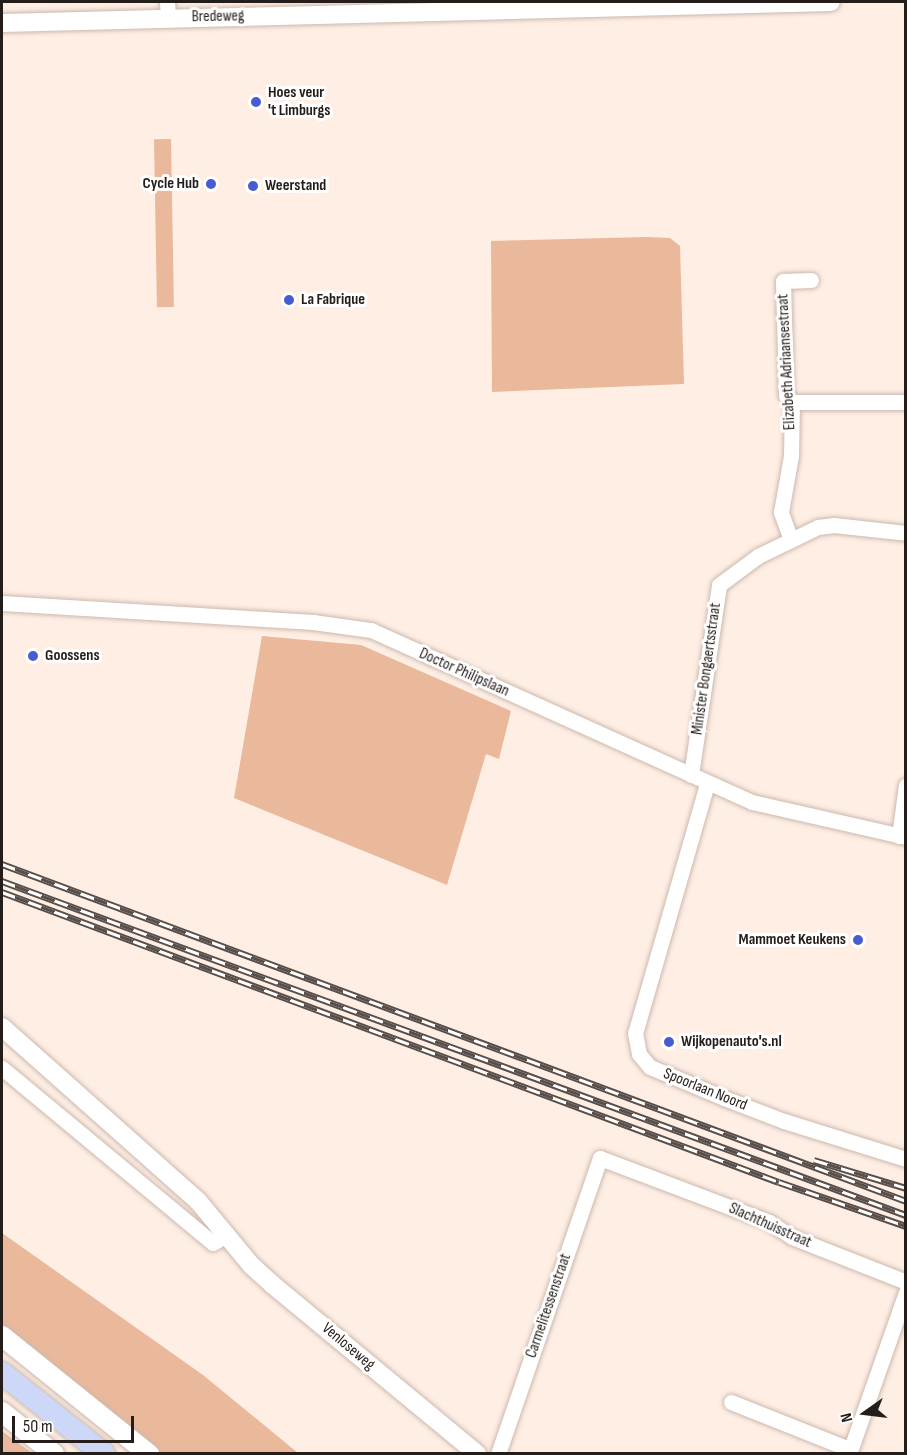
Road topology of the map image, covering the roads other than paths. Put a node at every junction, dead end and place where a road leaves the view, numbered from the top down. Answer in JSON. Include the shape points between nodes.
{"nodes":[{"id":1,"x":831,"y":2,"type":"edge"},
{"id":2,"x":604,"y":4,"type":"edge"},
{"id":3,"x":362,"y":7,"type":"edge"},
{"id":4,"x":168,"y":10,"type":"edge"},
{"id":5,"x":2,"y":23,"type":"edge"},
{"id":6,"x":811,"y":280,"type":"dead end"},
{"id":7,"x":792,"y":402,"type":"junction"},
{"id":8,"x":906,"y":402,"type":"edge"},
{"id":9,"x":906,"y":533,"type":"edge"},
{"id":10,"x":791,"y":540,"type":"junction"},
{"id":11,"x":2,"y":603,"type":"edge"},
{"id":12,"x":691,"y":775,"type":"junction"},
{"id":13,"x":707,"y":784,"type":"junction"},
{"id":14,"x":906,"y":784,"type":"edge"},
{"id":15,"x":902,"y":837,"type":"edge"},
{"id":16,"x":2,"y":1027,"type":"edge"},
{"id":17,"x":2,"y":1068,"type":"edge"},
{"id":18,"x":600,"y":1158,"type":"joint"},
{"id":19,"x":906,"y":1159,"type":"edge"},
{"id":20,"x":226,"y":1235,"type":"junction"},
{"id":21,"x":906,"y":1282,"type":"edge"},
{"id":22,"x":906,"y":1292,"type":"edge"},
{"id":23,"x":2,"y":1336,"type":"edge"},
{"id":24,"x":2,"y":1373,"type":"edge"},
{"id":25,"x":731,"y":1402,"type":"dead end"},
{"id":26,"x":2,"y":1412,"type":"edge"},
{"id":27,"x":849,"y":1451,"type":"edge"},
{"id":28,"x":54,"y":1454,"type":"edge"},
{"id":29,"x":104,"y":1454,"type":"edge"},
{"id":30,"x":149,"y":1454,"type":"edge"},
{"id":31,"x":477,"y":1454,"type":"edge"},
{"id":32,"x":498,"y":1454,"type":"edge"}],
"edges":[{"from":1,"to":2,"type":"street","name":"Bredeweg"},
{"from":2,"to":3,"type":"street","name":"Bredeweg"},
{"from":3,"to":4,"type":"street","name":"Bredeweg"},
{"from":4,"to":5,"type":"street","name":"Bredeweg"},
{"from":6,"to":7,"type":"street","name":"Elizabeth Adriaansestraat","via":[[783,281],[786,395]]},
{"from":7,"to":8,"type":"street"},
{"from":7,"to":10,"type":"street","name":"Elizabeth Adriaansestraat","via":[[790,456],[781,512]]},
{"from":9,"to":10,"type":"street","name":"Minister Bongaertsstraat","via":[[834,525]]},
{"from":10,"to":12,"type":"street","name":"Minister Bongaertsstraat","via":[[758,556],[719,585]]},
{"from":11,"to":12,"type":"street","name":"Doctor Philipslaan","via":[[313,622],[370,630]]},
{"from":12,"to":13,"type":"street","name":"Doctor Philipslaan"},
{"from":13,"to":15,"type":"street","name":"Doctor Philipslaan","via":[[752,802]]},
{"from":13,"to":19,"type":"street","name":"Spoorlaan Noord","via":[[636,1033],[639,1054],[650,1067],[784,1121]]},
{"from":14,"to":15,"type":"street"},
{"from":16,"to":20,"type":"street","name":"Venloseweg","via":[[198,1201]]},
{"from":17,"to":20,"type":"street","via":[[213,1243]]},
{"from":18,"to":21,"type":"street","name":"Slachthuisstraat","via":[[769,1222],[792,1237]]},
{"from":18,"to":32,"type":"street","name":"Carmelitessenstraat"},
{"from":20,"to":31,"type":"street","name":"Venloseweg","via":[[273,1285]]},
{"from":22,"to":27,"type":"street"},
{"from":23,"to":30,"type":"main road"},
{"from":24,"to":29,"type":"main road"},
{"from":25,"to":27,"type":"street"},
{"from":26,"to":28,"type":"main road"}]}
